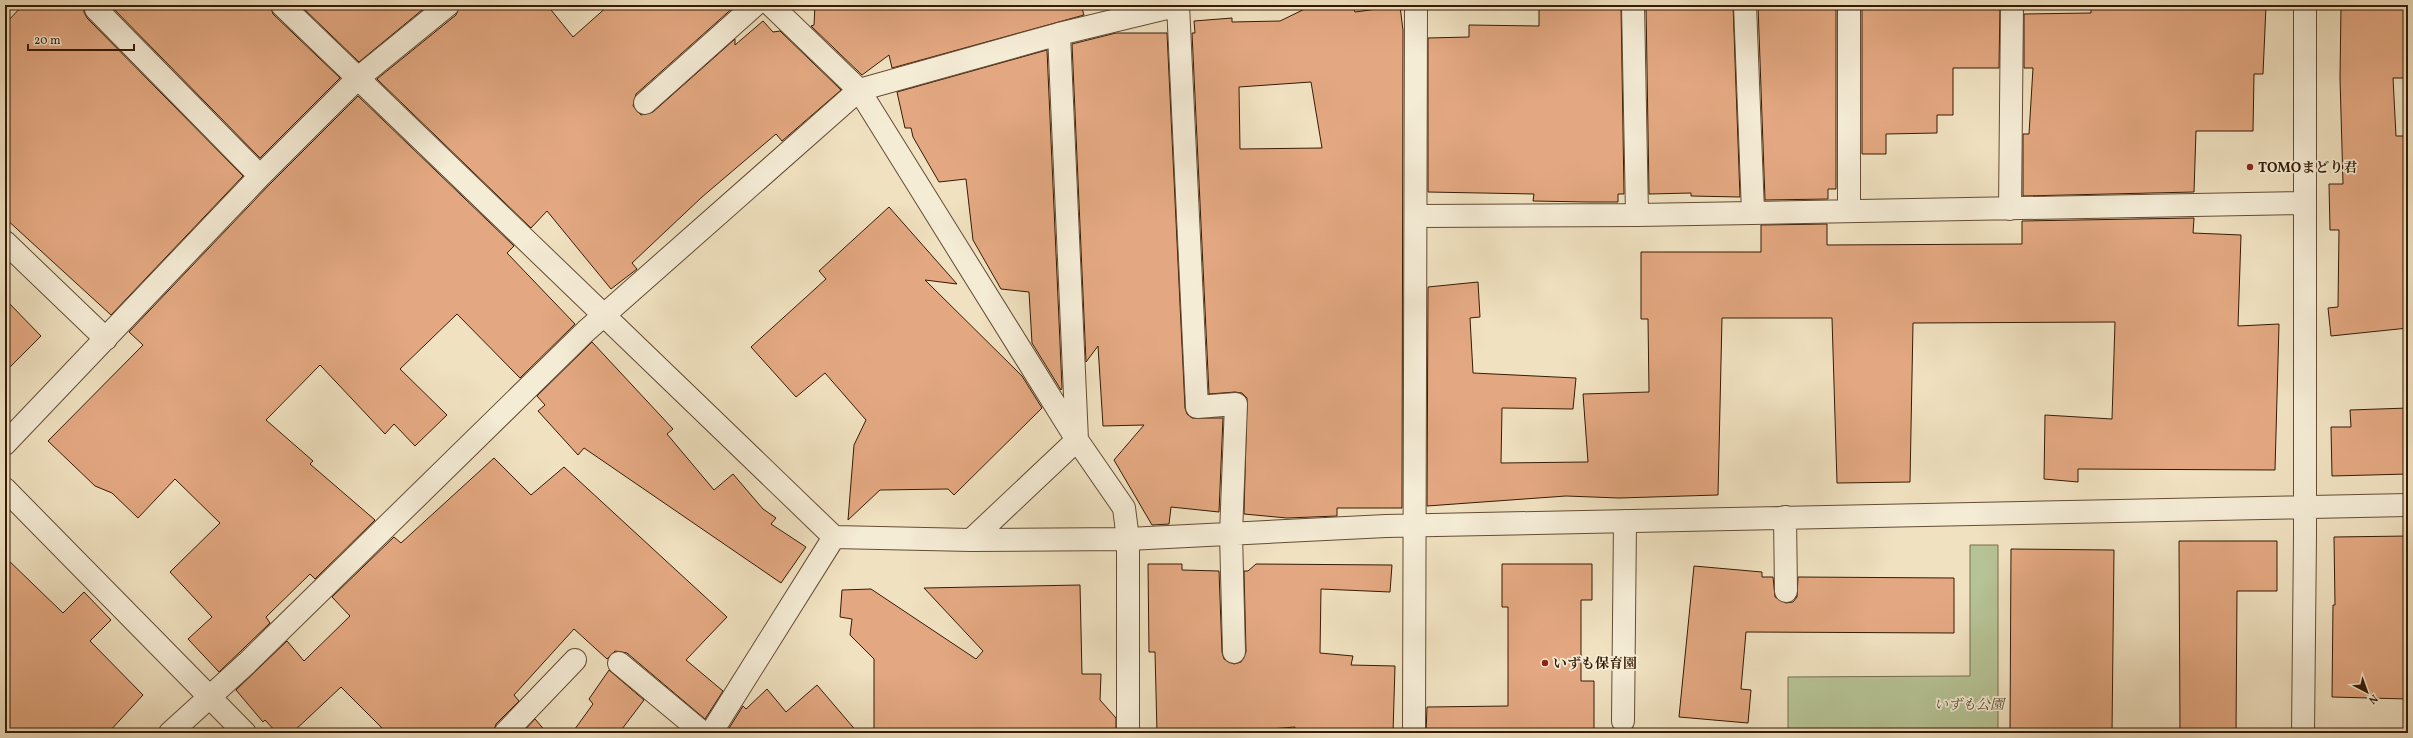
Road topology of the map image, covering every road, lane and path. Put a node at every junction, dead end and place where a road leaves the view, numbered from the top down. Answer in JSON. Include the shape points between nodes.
{"nodes":[{"id":1,"x":282,"y":5,"type":"edge"},
{"id":2,"x":448,"y":5,"type":"edge"},
{"id":3,"x":755,"y":5,"type":"edge"},
{"id":4,"x":1179,"y":5,"type":"edge"},
{"id":5,"x":1416,"y":5,"type":"edge"},
{"id":6,"x":1633,"y":5,"type":"edge"},
{"id":7,"x":1745,"y":5,"type":"edge"},
{"id":8,"x":1849,"y":5,"type":"edge"},
{"id":9,"x":2012,"y":5,"type":"edge"},
{"id":10,"x":2305,"y":5,"type":"edge"},
{"id":11,"x":782,"y":8,"type":"edge"},
{"id":12,"x":96,"y":9,"type":"dead end"},
{"id":13,"x":1059,"y":34,"type":"junction"},
{"id":14,"x":357,"y":79,"type":"junction"},
{"id":15,"x":859,"y":90,"type":"junction"},
{"id":16,"x":645,"y":103,"type":"dead end"},
{"id":17,"x":260,"y":176,"type":"junction"},
{"id":18,"x":2305,"y":203,"type":"junction"},
{"id":19,"x":2010,"y":208,"type":"junction"},
{"id":20,"x":1849,"y":211,"type":"junction"},
{"id":21,"x":1752,"y":212,"type":"junction"},
{"id":22,"x":1637,"y":215,"type":"junction"},
{"id":23,"x":1416,"y":216,"type":"junction"},
{"id":24,"x":5,"y":242,"type":"edge"},
{"id":25,"x":603,"y":315,"type":"junction"},
{"id":26,"x":106,"y":339,"type":"junction"},
{"id":27,"x":1077,"y":440,"type":"junction"},
{"id":28,"x":5,"y":444,"type":"edge"},
{"id":29,"x":5,"y":489,"type":"edge"},
{"id":30,"x":2408,"y":505,"type":"edge"},
{"id":31,"x":2305,"y":507,"type":"junction"},
{"id":32,"x":1785,"y":517,"type":"junction"},
{"id":33,"x":1625,"y":522,"type":"junction"},
{"id":34,"x":1416,"y":526,"type":"junction"},
{"id":35,"x":1231,"y":534,"type":"junction"},
{"id":36,"x":834,"y":537,"type":"junction"},
{"id":37,"x":1128,"y":539,"type":"junction"},
{"id":38,"x":971,"y":540,"type":"junction"},
{"id":39,"x":1786,"y":591,"type":"dead end"},
{"id":40,"x":1234,"y":652,"type":"dead end"},
{"id":41,"x":576,"y":660,"type":"dead end"},
{"id":42,"x":619,"y":664,"type":"dead end"},
{"id":43,"x":210,"y":698,"type":"junction"},
{"id":44,"x":1623,"y":721,"type":"dead end"},
{"id":45,"x":170,"y":733,"type":"edge"},
{"id":46,"x":245,"y":733,"type":"edge"},
{"id":47,"x":505,"y":733,"type":"edge"},
{"id":48,"x":703,"y":733,"type":"edge"},
{"id":49,"x":711,"y":733,"type":"edge"},
{"id":50,"x":1128,"y":733,"type":"edge"},
{"id":51,"x":1414,"y":733,"type":"edge"},
{"id":52,"x":2303,"y":733,"type":"edge"}],
"edges":[{"from":1,"to":14,"type":"street"},
{"from":2,"to":14,"type":"street"},
{"from":3,"to":16,"type":"street"},
{"from":4,"to":13,"type":"street"},
{"from":4,"to":35,"type":"street","via":[[1197,407],[1236,404]]},
{"from":5,"to":23,"type":"street"},
{"from":6,"to":22,"type":"street"},
{"from":7,"to":21,"type":"street"},
{"from":8,"to":20,"type":"street"},
{"from":9,"to":19,"type":"street"},
{"from":10,"to":18,"type":"street"},
{"from":11,"to":15,"type":"street"},
{"from":12,"to":17,"type":"street"},
{"from":13,"to":15,"type":"street"},
{"from":13,"to":27,"type":"street"},
{"from":14,"to":17,"type":"street"},
{"from":14,"to":25,"type":"street"},
{"from":15,"to":25,"type":"street"},
{"from":15,"to":27,"type":"street"},
{"from":17,"to":26,"type":"street"},
{"from":18,"to":19,"type":"street"},
{"from":18,"to":31,"type":"street"},
{"from":19,"to":20,"type":"street"},
{"from":20,"to":21,"type":"street"},
{"from":21,"to":22,"type":"street"},
{"from":22,"to":23,"type":"street"},
{"from":23,"to":34,"type":"street"},
{"from":24,"to":26,"type":"street"},
{"from":25,"to":36,"type":"street"},
{"from":25,"to":43,"type":"street"},
{"from":26,"to":28,"type":"street"},
{"from":27,"to":37,"type":"street","via":[[1124,508]]},
{"from":27,"to":38,"type":"street"},
{"from":29,"to":43,"type":"street"},
{"from":30,"to":31,"type":"street"},
{"from":31,"to":32,"type":"street"},
{"from":31,"to":52,"type":"street"},
{"from":32,"to":33,"type":"street"},
{"from":32,"to":39,"type":"street"},
{"from":33,"to":34,"type":"street"},
{"from":33,"to":44,"type":"street"},
{"from":34,"to":35,"type":"street"},
{"from":34,"to":51,"type":"street"},
{"from":35,"to":37,"type":"street"},
{"from":35,"to":40,"type":"street"},
{"from":36,"to":38,"type":"street"},
{"from":36,"to":49,"type":"street"},
{"from":37,"to":38,"type":"street"},
{"from":37,"to":50,"type":"street"},
{"from":41,"to":47,"type":"street"},
{"from":42,"to":48,"type":"street"},
{"from":43,"to":45,"type":"street"},
{"from":43,"to":46,"type":"street"}]}
